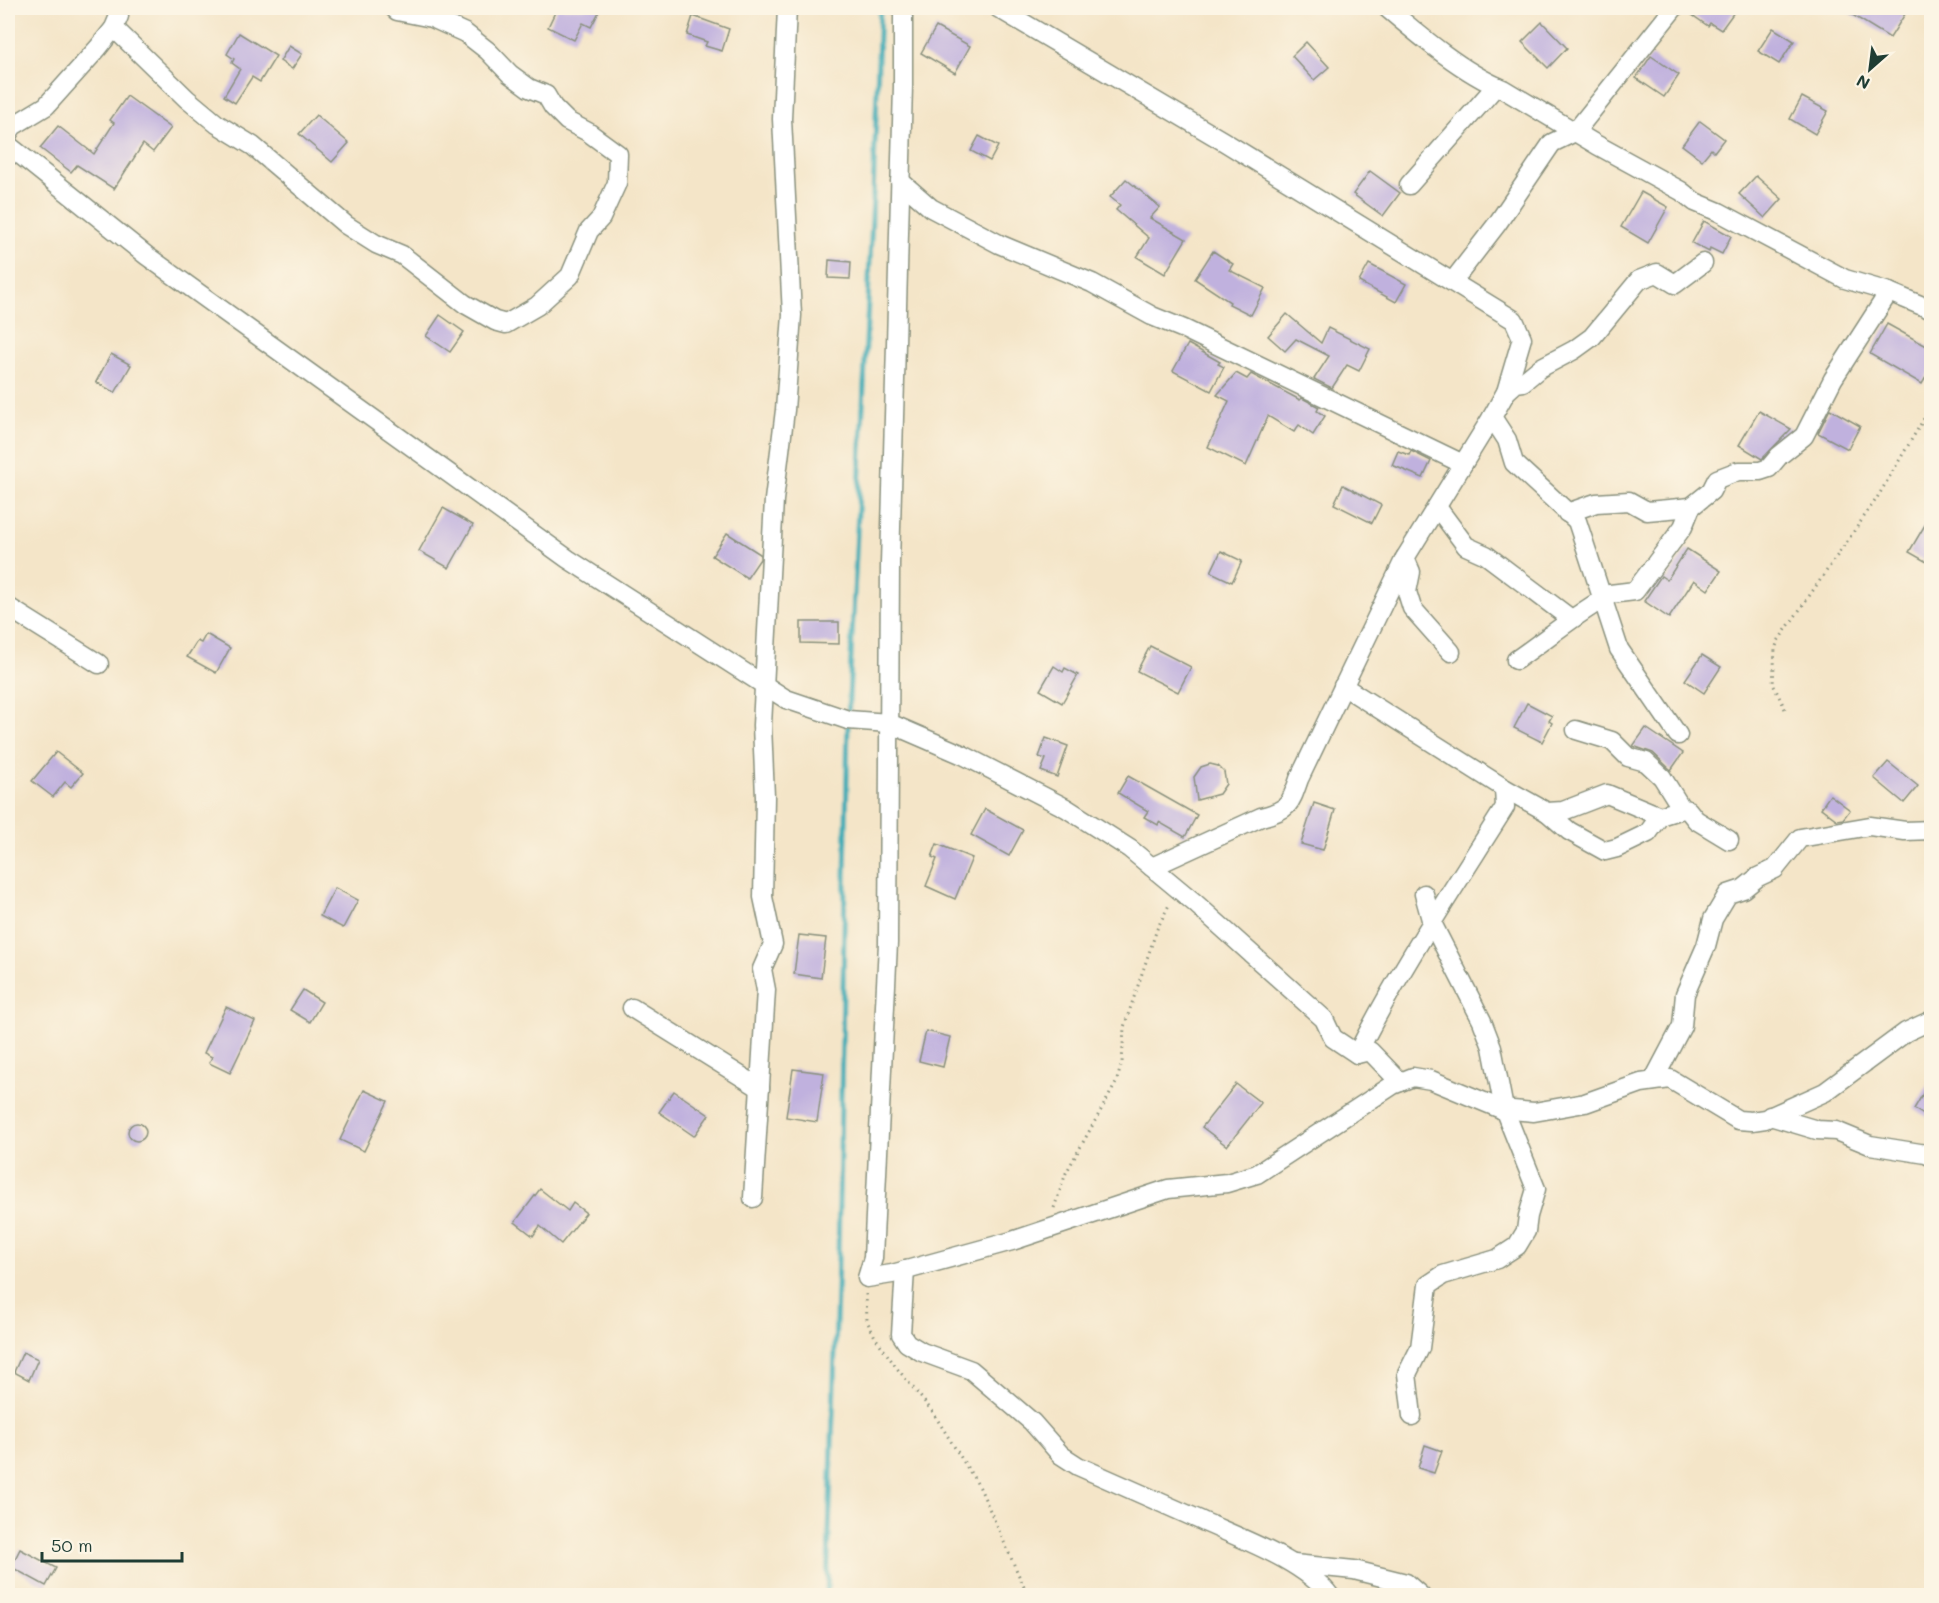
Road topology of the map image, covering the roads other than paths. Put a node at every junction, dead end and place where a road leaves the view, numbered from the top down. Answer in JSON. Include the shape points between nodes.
{"nodes":[{"id":1,"x":117,"y":8,"type":"edge"},
{"id":2,"x":394,"y":8,"type":"edge"},
{"id":3,"x":787,"y":8,"type":"edge"},
{"id":4,"x":903,"y":8,"type":"edge"},
{"id":5,"x":998,"y":8,"type":"edge"},
{"id":6,"x":1387,"y":8,"type":"edge"},
{"id":7,"x":1674,"y":8,"type":"edge"},
{"id":8,"x":114,"y":28,"type":"junction"},
{"id":9,"x":1496,"y":86,"type":"junction"},
{"id":10,"x":9,"y":127,"type":"edge"},
{"id":11,"x":1575,"y":132,"type":"junction"},
{"id":12,"x":8,"y":144,"type":"edge"},
{"id":13,"x":900,"y":181,"type":"junction"},
{"id":14,"x":1409,"y":185,"type":"dead end"},
{"id":15,"x":1703,"y":263,"type":"dead end"},
{"id":16,"x":1453,"y":282,"type":"junction"},
{"id":17,"x":1889,"y":292,"type":"junction"},
{"id":18,"x":1932,"y":310,"type":"edge"},
{"id":19,"x":1506,"y":392,"type":"junction"},
{"id":20,"x":1492,"y":417,"type":"junction"},
{"id":21,"x":1463,"y":464,"type":"junction"},
{"id":22,"x":1437,"y":507,"type":"junction"},
{"id":23,"x":1690,"y":507,"type":"junction"},
{"id":24,"x":1567,"y":513,"type":"junction"},
{"id":25,"x":1405,"y":558,"type":"junction"},
{"id":26,"x":1603,"y":597,"type":"junction"},
{"id":27,"x":8,"y":607,"type":"edge"},
{"id":28,"x":1571,"y":619,"type":"junction"},
{"id":29,"x":1451,"y":652,"type":"dead end"},
{"id":30,"x":1515,"y":660,"type":"dead end"},
{"id":31,"x":99,"y":664,"type":"dead end"},
{"id":32,"x":765,"y":684,"type":"junction"},
{"id":33,"x":1344,"y":686,"type":"junction"},
{"id":34,"x":889,"y":723,"type":"junction"},
{"id":35,"x":1576,"y":730,"type":"dead end"},
{"id":36,"x":1678,"y":735,"type":"dead end"},
{"id":37,"x":1504,"y":788,"type":"junction"},
{"id":38,"x":1682,"y":809,"type":"junction"},
{"id":39,"x":1547,"y":812,"type":"junction"},
{"id":40,"x":1660,"y":816,"type":"junction"},
{"id":41,"x":1932,"y":830,"type":"edge"},
{"id":42,"x":1729,"y":840,"type":"dead end"},
{"id":43,"x":1152,"y":867,"type":"junction"},
{"id":44,"x":1424,"y":894,"type":"dead end"},
{"id":45,"x":1432,"y":923,"type":"junction"},
{"id":46,"x":632,"y":1008,"type":"dead end"},
{"id":47,"x":1932,"y":1020,"type":"edge"},
{"id":48,"x":1357,"y":1054,"type":"junction"},
{"id":49,"x":1653,"y":1081,"type":"junction"},
{"id":50,"x":1400,"y":1082,"type":"junction"},
{"id":51,"x":760,"y":1088,"type":"junction"},
{"id":52,"x":1504,"y":1109,"type":"junction"},
{"id":53,"x":1770,"y":1116,"type":"junction"},
{"id":54,"x":1932,"y":1157,"type":"edge"},
{"id":55,"x":753,"y":1198,"type":"dead end"},
{"id":56,"x":905,"y":1270,"type":"junction"},
{"id":57,"x":1412,"y":1416,"type":"dead end"},
{"id":58,"x":1292,"y":1563,"type":"junction"},
{"id":59,"x":1330,"y":1596,"type":"edge"},
{"id":60,"x":1421,"y":1596,"type":"edge"}],
"edges":[{"from":1,"to":8,"type":"street","via":[[119,16]]},
{"from":2,"to":8,"type":"street","via":[[432,18],[465,33],[510,74],[546,95],[567,121],[618,154],[617,183],[601,218],[589,231],[570,276],[537,306],[506,324],[465,304],[402,255],[346,225],[253,146],[187,99]]},
{"from":3,"to":32,"type":"street","via":[[782,118],[792,315],[774,500]]},
{"from":4,"to":13,"type":"street"},
{"from":5,"to":16,"type":"street"},
{"from":6,"to":9,"type":"street","via":[[1424,41]]},
{"from":7,"to":11,"type":"street"},
{"from":8,"to":10,"type":"street","via":[[46,106]]},
{"from":9,"to":11,"type":"street"},
{"from":9,"to":14,"type":"street"},
{"from":11,"to":16,"type":"street","via":[[1552,143]]},
{"from":11,"to":17,"type":"street","via":[[1695,202],[1845,279]]},
{"from":12,"to":32,"type":"street","via":[[147,256],[454,478],[568,559]]},
{"from":13,"to":21,"type":"street","via":[[931,207],[999,244],[1092,283],[1152,316]]},
{"from":13,"to":34,"type":"street"},
{"from":15,"to":19,"type":"street","via":[[1675,284],[1658,273],[1639,280],[1592,337]]},
{"from":16,"to":19,"type":"street","via":[[1514,321],[1522,338]]},
{"from":17,"to":18,"type":"street"},
{"from":17,"to":23,"type":"street","via":[[1833,379],[1804,436],[1769,468],[1738,471],[1717,479],[1710,491]]},
{"from":19,"to":20,"type":"street"},
{"from":20,"to":21,"type":"street"},
{"from":20,"to":24,"type":"street","via":[[1507,440],[1514,463]]},
{"from":21,"to":22,"type":"street"},
{"from":22,"to":25,"type":"street"},
{"from":22,"to":28,"type":"street","via":[[1466,546],[1486,555]]},
{"from":23,"to":24,"type":"street","via":[[1647,511],[1629,501],[1596,503]]},
{"from":23,"to":26,"type":"street","via":[[1683,527],[1635,591]]},
{"from":24,"to":26,"type":"street","via":[[1577,521]]},
{"from":25,"to":29,"type":"street","via":[[1411,572],[1407,592],[1412,608]]},
{"from":25,"to":33,"type":"street"},
{"from":26,"to":28,"type":"street"},
{"from":26,"to":36,"type":"street","via":[[1622,653]]},
{"from":27,"to":31,"type":"street"},
{"from":28,"to":30,"type":"street"},
{"from":32,"to":34,"type":"street","via":[[786,699],[848,720]]},
{"from":32,"to":51,"type":"street","via":[[763,897],[773,944],[762,969],[766,990]]},
{"from":33,"to":37,"type":"street"},
{"from":33,"to":43,"type":"street","via":[[1291,802],[1279,813],[1261,817]]},
{"from":34,"to":43,"type":"street","via":[[963,755],[1066,808]]},
{"from":34,"to":56,"type":"street","via":[[887,955],[873,1258],[867,1278]]},
{"from":35,"to":38,"type":"street","via":[[1612,741],[1628,757],[1646,762],[1662,777]]},
{"from":37,"to":39,"type":"street"},
{"from":37,"to":45,"type":"street","via":[[1505,807]]},
{"from":38,"to":40,"type":"street"},
{"from":38,"to":42,"type":"street"},
{"from":39,"to":40,"type":"street","via":[[1563,811],[1607,794]]},
{"from":39,"to":40,"type":"street","via":[[1569,831],[1605,851],[1648,833]]},
{"from":41,"to":49,"type":"street","via":[[1870,826],[1800,838],[1775,869],[1728,894],[1713,919],[1685,994],[1682,1026]]},
{"from":43,"to":48,"type":"street","via":[[1324,1019],[1333,1038]]},
{"from":44,"to":45,"type":"street"},
{"from":45,"to":48,"type":"street"},
{"from":45,"to":52,"type":"street","via":[[1482,1020],[1492,1047]]},
{"from":46,"to":51,"type":"street"},
{"from":47,"to":53,"type":"street","via":[[1906,1032],[1825,1092]]},
{"from":48,"to":50,"type":"street","via":[[1370,1051]]},
{"from":49,"to":52,"type":"street","via":[[1565,1107],[1534,1112]]},
{"from":49,"to":53,"type":"street","via":[[1670,1079],[1738,1120]]},
{"from":50,"to":52,"type":"street","via":[[1413,1077],[1431,1080]]},
{"from":50,"to":56,"type":"street","via":[[1257,1174],[1227,1183],[1168,1190],[1047,1230]]},
{"from":51,"to":55,"type":"street"},
{"from":52,"to":57,"type":"street","via":[[1536,1190],[1526,1231],[1517,1246],[1497,1259],[1443,1275],[1428,1285],[1420,1348],[1407,1374]]},
{"from":53,"to":54,"type":"street","via":[[1817,1130],[1836,1131],[1870,1145]]},
{"from":56,"to":58,"type":"street","via":[[902,1334],[907,1343],[971,1370],[1032,1422],[1061,1455],[1078,1466]]},
{"from":58,"to":59,"type":"street"},
{"from":58,"to":60,"type":"street","via":[[1354,1570],[1406,1583]]}]}
